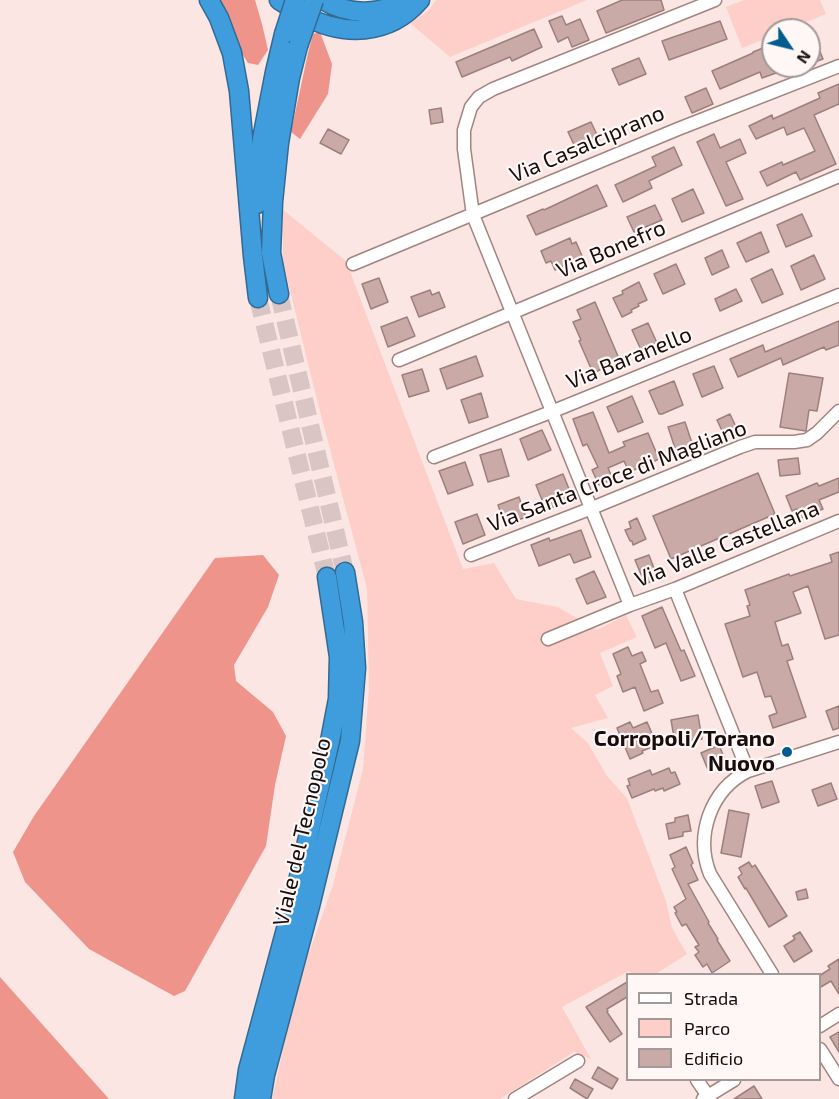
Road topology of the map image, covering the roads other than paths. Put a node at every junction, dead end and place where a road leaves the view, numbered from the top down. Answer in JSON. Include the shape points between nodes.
{"nodes":[{"id":1,"x":209,"y":0,"type":"edge"},
{"id":2,"x":279,"y":0,"type":"edge"},
{"id":3,"x":295,"y":0,"type":"edge"},
{"id":4,"x":314,"y":0,"type":"edge"},
{"id":5,"x":323,"y":0,"type":"edge"},
{"id":6,"x":404,"y":0,"type":"edge"},
{"id":7,"x":420,"y":0,"type":"edge"},
{"id":8,"x":715,"y":0,"type":"edge"},
{"id":9,"x":291,"y":40,"type":"junction"},
{"id":10,"x":839,"y":66,"type":"edge"},
{"id":11,"x":839,"y":176,"type":"edge"},
{"id":12,"x":474,"y":215,"type":"junction"},
{"id":13,"x":253,"y":256,"type":"junction"},
{"id":14,"x":353,"y":264,"type":"dead end"},
{"id":15,"x":279,"y":294,"type":"tunnel mouth"},
{"id":16,"x":839,"y":295,"type":"edge"},
{"id":17,"x":258,"y":298,"type":"tunnel mouth"},
{"id":18,"x":513,"y":313,"type":"junction"},
{"id":19,"x":399,"y":360,"type":"dead end"},
{"id":20,"x":839,"y":411,"type":"edge"},
{"id":21,"x":552,"y":412,"type":"junction"},
{"id":22,"x":434,"y":457,"type":"dead end"},
{"id":23,"x":592,"y":508,"type":"junction"},
{"id":24,"x":839,"y":521,"type":"edge"},
{"id":25,"x":471,"y":555,"type":"dead end"},
{"id":26,"x":345,"y":572,"type":"tunnel mouth"},
{"id":27,"x":327,"y":577,"type":"tunnel mouth"},
{"id":28,"x":675,"y":589,"type":"junction"},
{"id":29,"x":630,"y":605,"type":"junction"},
{"id":30,"x":548,"y":639,"type":"dead end"},
{"id":31,"x":839,"y":742,"type":"edge"},
{"id":32,"x":748,"y":771,"type":"junction"},
{"id":33,"x":771,"y":973,"type":"edge"},
{"id":34,"x":839,"y":1014,"type":"edge"},
{"id":35,"x":821,"y":1025,"type":"edge"},
{"id":36,"x":821,"y":1052,"type":"edge"},
{"id":37,"x":578,"y":1061,"type":"dead end"},
{"id":38,"x":257,"y":1073,"type":"junction"},
{"id":39,"x":839,"y":1078,"type":"edge"},
{"id":40,"x":698,"y":1081,"type":"edge"},
{"id":41,"x":732,"y":1081,"type":"edge"},
{"id":42,"x":707,"y":1098,"type":"edge"},
{"id":43,"x":244,"y":1099,"type":"edge"},
{"id":44,"x":261,"y":1099,"type":"edge"},
{"id":45,"x":515,"y":1099,"type":"edge"}],
"edges":[{"from":1,"to":13,"type":"highway","via":[[232,53],[239,91]]},
{"from":2,"to":7,"type":"highway","via":[[304,16],[345,30],[399,20]]},
{"from":3,"to":9,"type":"highway","bridge":true},
{"from":4,"to":9,"type":"highway","bridge":true},
{"from":5,"to":6,"type":"highway","via":[[363,12],[390,8]]},
{"from":8,"to":12,"type":"street","name":"Via Valle Castellana","via":[[479,97],[471,106],[463,134]]},
{"from":9,"to":13,"type":"highway","via":[[275,72],[262,139]]},
{"from":9,"to":15,"type":"highway","via":[[290,78],[273,202],[271,253]]},
{"from":10,"to":12,"type":"street","name":"Via Casalciprano"},
{"from":11,"to":18,"type":"street","name":"Via Bonefro"},
{"from":12,"to":14,"type":"street","name":"Via Casalciprano"},
{"from":12,"to":18,"type":"street","name":"Via Valle Castellana"},
{"from":13,"to":17,"type":"highway"},
{"from":16,"to":21,"type":"street","name":"Via Baranello"},
{"from":18,"to":19,"type":"street","name":"Via Bonefro"},
{"from":18,"to":21,"type":"street","name":"Via Valle Castellana"},
{"from":20,"to":23,"type":"street","name":"Via Santa Croce di Magliano","via":[[807,440],[753,442]]},
{"from":21,"to":22,"type":"street","name":"Via Baranello"},
{"from":21,"to":23,"type":"street","name":"Via Valle Castellana"},
{"from":23,"to":25,"type":"street","name":"Via Santa Croce di Magliano"},
{"from":23,"to":29,"type":"street","name":"Via Valle Castellana"},
{"from":24,"to":28,"type":"street","name":"Via Valle Castellana"},
{"from":26,"to":38,"type":"highway","name":"Viale del Tecnopolo","via":[[356,668],[350,741],[310,906]]},
{"from":27,"to":38,"type":"highway","name":"Viale del Tecnopolo","via":[[339,657],[338,699]]},
{"from":28,"to":29,"type":"street","name":"Via Valle Castellana"},
{"from":28,"to":32,"type":"street"},
{"from":29,"to":30,"type":"street","name":"Via Valle Castellana"},
{"from":31,"to":32,"type":"street"},
{"from":32,"to":33,"type":"street","via":[[732,780],[717,799],[703,846],[710,874]]},
{"from":34,"to":35,"type":"street"},
{"from":36,"to":39,"type":"street"},
{"from":37,"to":45,"type":"street"},
{"from":38,"to":43,"type":"highway","name":"Viale del Tecnopolo"},
{"from":38,"to":44,"type":"highway","name":"Viale del Tecnopolo"},
{"from":40,"to":42,"type":"street"},
{"from":41,"to":42,"type":"street"}]}
